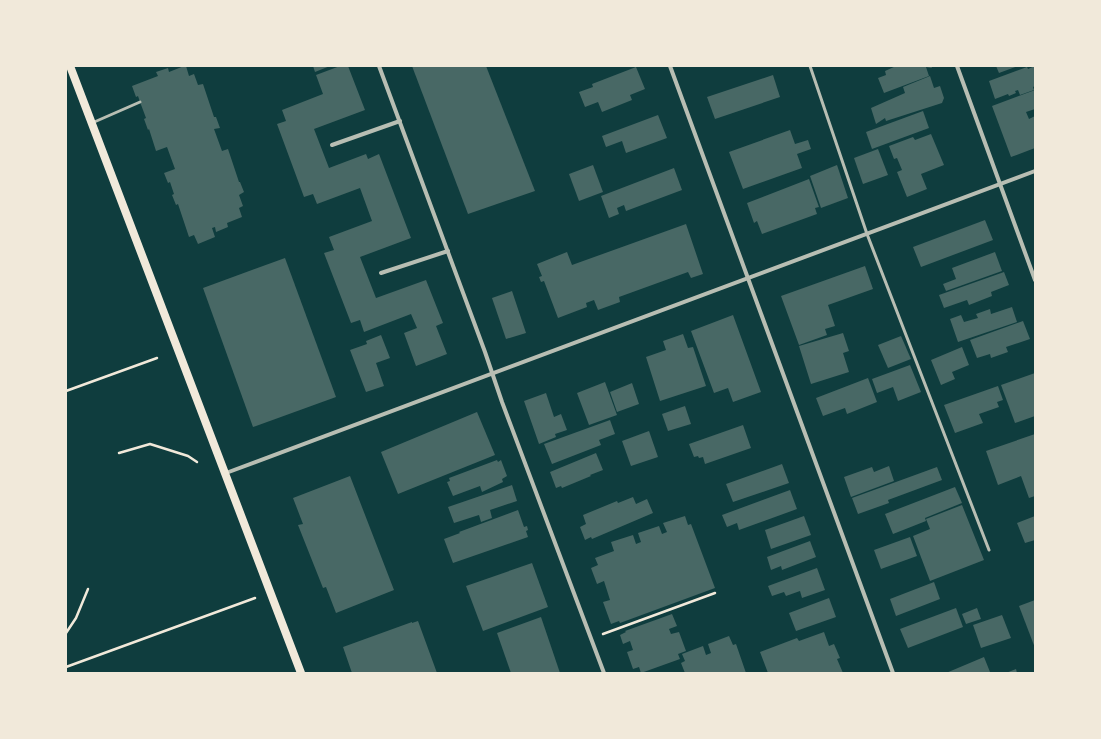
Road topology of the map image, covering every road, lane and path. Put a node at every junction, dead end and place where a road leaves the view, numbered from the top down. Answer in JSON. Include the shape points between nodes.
{"nodes":[{"id":1,"x":70,"y":66,"type":"edge"},
{"id":2,"x":379,"y":66,"type":"edge"},
{"id":3,"x":670,"y":66,"type":"edge"},
{"id":4,"x":810,"y":66,"type":"edge"},
{"id":5,"x":957,"y":66,"type":"edge"},
{"id":6,"x":140,"y":102,"type":"dead end"},
{"id":7,"x":400,"y":121,"type":"junction"},
{"id":8,"x":92,"y":123,"type":"junction"},
{"id":9,"x":332,"y":145,"type":"dead end"},
{"id":10,"x":1035,"y":171,"type":"edge"},
{"id":11,"x":1000,"y":184,"type":"junction"},
{"id":12,"x":867,"y":234,"type":"junction"},
{"id":13,"x":448,"y":251,"type":"junction"},
{"id":14,"x":381,"y":273,"type":"dead end"},
{"id":15,"x":748,"y":278,"type":"junction"},
{"id":16,"x":1035,"y":280,"type":"edge"},
{"id":17,"x":157,"y":358,"type":"dead end"},
{"id":18,"x":493,"y":374,"type":"junction"},
{"id":19,"x":66,"y":391,"type":"edge"},
{"id":20,"x":119,"y":453,"type":"dead end"},
{"id":21,"x":196,"y":462,"type":"dead end"},
{"id":22,"x":226,"y":473,"type":"junction"},
{"id":23,"x":989,"y":550,"type":"dead end"},
{"id":24,"x":88,"y":589,"type":"dead end"},
{"id":25,"x":271,"y":593,"type":"junction"},
{"id":26,"x":715,"y":594,"type":"dead end"},
{"id":27,"x":66,"y":633,"type":"edge"},
{"id":28,"x":591,"y":638,"type":"junction"},
{"id":29,"x":66,"y":667,"type":"edge"},
{"id":30,"x":301,"y":673,"type":"edge"},
{"id":31,"x":604,"y":673,"type":"edge"},
{"id":32,"x":893,"y":673,"type":"edge"}],
"edges":[{"from":1,"to":8,"type":"main road"},
{"from":2,"to":7,"type":"street"},
{"from":3,"to":15,"type":"street"},
{"from":4,"to":12,"type":"lane"},
{"from":5,"to":11,"type":"street"},
{"from":6,"to":8,"type":"lane"},
{"from":7,"to":9,"type":"street"},
{"from":7,"to":13,"type":"street"},
{"from":8,"to":22,"type":"main road"},
{"from":10,"to":11,"type":"street"},
{"from":11,"to":12,"type":"street"},
{"from":11,"to":16,"type":"street"},
{"from":12,"to":15,"type":"street"},
{"from":12,"to":23,"type":"lane"},
{"from":13,"to":14,"type":"street"},
{"from":13,"to":18,"type":"street"},
{"from":15,"to":18,"type":"street"},
{"from":15,"to":32,"type":"street"},
{"from":17,"to":19,"type":"path"},
{"from":18,"to":22,"type":"street"},
{"from":18,"to":28,"type":"street"},
{"from":20,"to":21,"type":"path","via":[[150,444],[188,456]]},
{"from":22,"to":25,"type":"main road"},
{"from":24,"to":27,"type":"path","via":[[76,618]]},
{"from":25,"to":29,"type":"path"},
{"from":25,"to":30,"type":"main road"},
{"from":26,"to":28,"type":"path"},
{"from":28,"to":31,"type":"street"}]}
